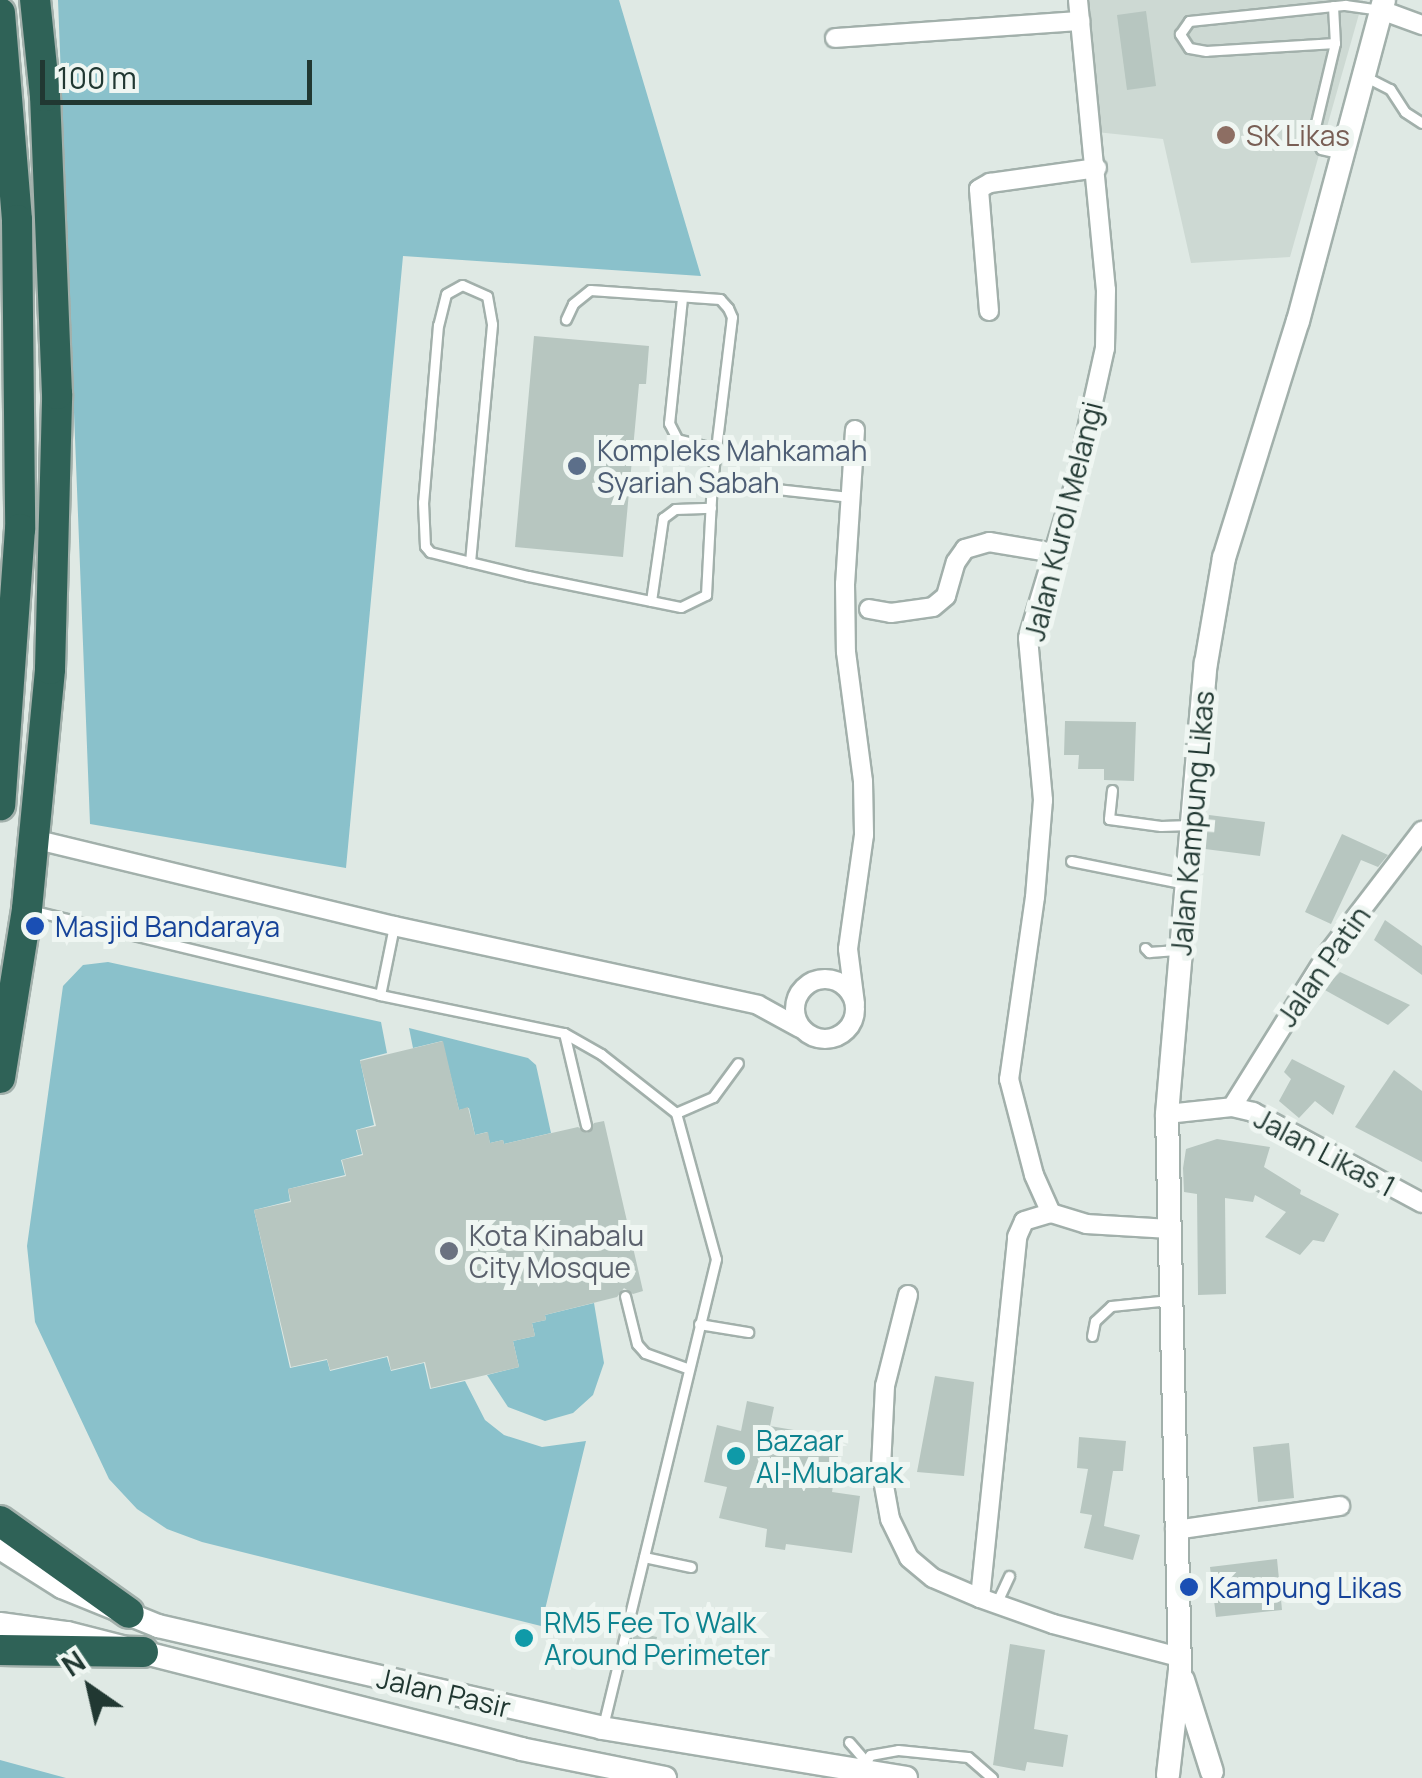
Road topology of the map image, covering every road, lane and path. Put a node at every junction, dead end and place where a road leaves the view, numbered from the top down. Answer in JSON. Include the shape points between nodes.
{"nodes":[{"id":1,"x":35,"y":0,"type":"edge"},
{"id":2,"x":1078,"y":0,"type":"edge"},
{"id":3,"x":1382,"y":5,"type":"edge"},
{"id":4,"x":1333,"y":6,"type":"junction"},
{"id":5,"x":0,"y":14,"type":"edge"},
{"id":6,"x":1080,"y":21,"type":"junction"},
{"id":7,"x":1422,"y":25,"type":"edge"},
{"id":8,"x":835,"y":38,"type":"dead end"},
{"id":9,"x":1335,"y":42,"type":"junction"},
{"id":10,"x":1363,"y":76,"type":"junction"},
{"id":11,"x":1422,"y":123,"type":"edge"},
{"id":12,"x":1342,"y":153,"type":"junction"},
{"id":13,"x":1097,"y":168,"type":"junction"},
{"id":14,"x":682,"y":298,"type":"junction"},
{"id":15,"x":989,"y":311,"type":"dead end"},
{"id":16,"x":566,"y":319,"type":"dead end"},
{"id":17,"x":855,"y":430,"type":"dead end"},
{"id":18,"x":716,"y":448,"type":"junction"},
{"id":19,"x":712,"y":482,"type":"junction"},
{"id":20,"x":850,"y":497,"type":"junction"},
{"id":21,"x":710,"y":508,"type":"junction"},
{"id":22,"x":1055,"y":552,"type":"junction"},
{"id":23,"x":470,"y":562,"type":"junction"},
{"id":24,"x":651,"y":601,"type":"junction"},
{"id":25,"x":869,"y":608,"type":"dead end"},
{"id":26,"x":1112,"y":790,"type":"dead end"},
{"id":27,"x":0,"y":805,"type":"edge"},
{"id":28,"x":1190,"y":824,"type":"junction"},
{"id":29,"x":1422,"y":831,"type":"edge"},
{"id":30,"x":34,"y":839,"type":"junction"},
{"id":31,"x":1071,"y":862,"type":"dead end"},
{"id":32,"x":1185,"y":884,"type":"junction"},
{"id":33,"x":26,"y":909,"type":"junction"},
{"id":34,"x":394,"y":926,"type":"junction"},
{"id":35,"x":1146,"y":948,"type":"dead end"},
{"id":36,"x":848,"y":950,"type":"junction"},
{"id":37,"x":1180,"y":950,"type":"junction"},
{"id":38,"x":817,"y":980,"type":"junction"},
{"id":39,"x":801,"y":990,"type":"junction"},
{"id":40,"x":380,"y":995,"type":"junction"},
{"id":41,"x":855,"y":1004,"type":"junction"},
{"id":42,"x":758,"y":1006,"type":"junction"},
{"id":43,"x":800,"y":1028,"type":"junction"},
{"id":44,"x":564,"y":1033,"type":"junction"},
{"id":45,"x":738,"y":1063,"type":"dead end"},
{"id":46,"x":0,"y":1078,"type":"edge"},
{"id":47,"x":1232,"y":1106,"type":"junction"},
{"id":48,"x":676,"y":1113,"type":"junction"},
{"id":49,"x":1167,"y":1114,"type":"junction"},
{"id":50,"x":586,"y":1125,"type":"dead end"},
{"id":51,"x":1422,"y":1203,"type":"edge"},
{"id":52,"x":1051,"y":1213,"type":"junction"},
{"id":53,"x":1170,"y":1229,"type":"junction"},
{"id":54,"x":908,"y":1295,"type":"dead end"},
{"id":55,"x":625,"y":1296,"type":"dead end"},
{"id":56,"x":1173,"y":1300,"type":"junction"},
{"id":57,"x":699,"y":1324,"type":"junction"},
{"id":58,"x":748,"y":1332,"type":"dead end"},
{"id":59,"x":1092,"y":1336,"type":"dead end"},
{"id":60,"x":687,"y":1368,"type":"junction"},
{"id":61,"x":1340,"y":1506,"type":"dead end"},
{"id":62,"x":0,"y":1522,"type":"edge"},
{"id":63,"x":1175,"y":1530,"type":"junction"},
{"id":64,"x":0,"y":1548,"type":"edge"},
{"id":65,"x":644,"y":1557,"type":"junction"},
{"id":66,"x":691,"y":1566,"type":"dead end"},
{"id":67,"x":1009,"y":1576,"type":"dead end"},
{"id":68,"x":988,"y":1601,"type":"junction"},
{"id":69,"x":130,"y":1614,"type":"junction"},
{"id":70,"x":0,"y":1624,"type":"edge"},
{"id":71,"x":0,"y":1650,"type":"edge"},
{"id":72,"x":143,"y":1652,"type":"junction"},
{"id":73,"x":1180,"y":1663,"type":"junction"},
{"id":74,"x":602,"y":1728,"type":"junction"},
{"id":75,"x":849,"y":1742,"type":"dead end"},
{"id":76,"x":863,"y":1766,"type":"junction"},
{"id":77,"x":1215,"y":1775,"type":"edge"},
{"id":78,"x":1167,"y":1777,"type":"edge"},
{"id":79,"x":665,"y":1778,"type":"edge"},
{"id":80,"x":906,"y":1778,"type":"edge"},
{"id":81,"x":992,"y":1778,"type":"edge"}],
"edges":[{"from":1,"to":30,"type":"highway","via":[[46,96],[57,394],[50,668]]},
{"from":2,"to":6,"type":"street","name":"Jalan Kurol Melangi"},
{"from":3,"to":4,"type":"lane"},
{"from":3,"to":7,"type":"street"},
{"from":3,"to":10,"type":"main road","name":"Jalan Kampung Likas"},
{"from":4,"to":9,"type":"lane"},
{"from":4,"to":9,"type":"lane","via":[[1189,21],[1180,34],[1189,48],[1206,51]]},
{"from":5,"to":27,"type":"highway","via":[[17,220],[20,529]]},
{"from":6,"to":8,"type":"street"},
{"from":6,"to":13,"type":"street","name":"Jalan Kurol Melangi"},
{"from":9,"to":12,"type":"lane","via":[[1313,135],[1320,149]]},
{"from":10,"to":11,"type":"lane","via":[[1390,89]]},
{"from":10,"to":12,"type":"main road","name":"Jalan Kampung Likas"},
{"from":12,"to":28,"type":"main road","name":"Jalan Kampung Likas","via":[[1224,558]]},
{"from":13,"to":15,"type":"street","via":[[979,189]]},
{"from":13,"to":22,"type":"street","name":"Jalan Kurol Melangi","via":[[1105,348]]},
{"from":14,"to":16,"type":"lane","via":[[590,290]]},
{"from":14,"to":18,"type":"lane","via":[[669,422],[678,439]]},
{"from":14,"to":18,"type":"lane","via":[[720,299],[732,316]]},
{"from":17,"to":20,"type":"street"},
{"from":18,"to":19,"type":"lane"},
{"from":19,"to":20,"type":"lane"},
{"from":19,"to":21,"type":"lane"},
{"from":20,"to":36,"type":"street","via":[[846,652],[864,835]]},
{"from":21,"to":24,"type":"lane","via":[[675,509],[663,518]]},
{"from":21,"to":24,"type":"lane","via":[[706,594],[681,607]]},
{"from":22,"to":25,"type":"street","via":[[989,542],[965,549],[946,596],[933,607],[891,613]]},
{"from":22,"to":52,"type":"street","name":"Jalan Kurol Melangi","via":[[1028,638],[1043,800],[1009,1078]]},
{"from":23,"to":23,"type":"lane","via":[[430,552],[422,527],[438,325],[446,294],[462,285],[486,296],[492,324]]},
{"from":23,"to":24,"type":"lane"},
{"from":26,"to":28,"type":"lane","via":[[1109,819]]},
{"from":28,"to":32,"type":"main road","name":"Jalan Kampung Likas"},
{"from":29,"to":47,"type":"street","name":"Jalan Patin","via":[[1329,952]]},
{"from":30,"to":33,"type":"highway"},
{"from":30,"to":34,"type":"street"},
{"from":31,"to":32,"type":"lane"},
{"from":32,"to":37,"type":"main road","name":"Jalan Kampung Likas"},
{"from":33,"to":40,"type":"lane"},
{"from":33,"to":46,"type":"highway"},
{"from":34,"to":40,"type":"lane"},
{"from":34,"to":42,"type":"street"},
{"from":35,"to":37,"type":"lane"},
{"from":36,"to":38,"type":"street"},
{"from":36,"to":41,"type":"street"},
{"from":37,"to":49,"type":"main road","name":"Jalan Kampung Likas"},
{"from":38,"to":39,"type":"street"},
{"from":38,"to":41,"type":"street","via":[[837,981]]},
{"from":39,"to":42,"type":"street"},
{"from":39,"to":43,"type":"street","via":[[794,1009]]},
{"from":40,"to":44,"type":"lane"},
{"from":41,"to":43,"type":"street","via":[[852,1024],[837,1037],[817,1039]]},
{"from":42,"to":43,"type":"street"},
{"from":44,"to":48,"type":"lane"},
{"from":44,"to":50,"type":"lane"},
{"from":45,"to":48,"type":"lane","via":[[713,1097]]},
{"from":47,"to":49,"type":"street","name":"Jalan Likas 1"},
{"from":47,"to":51,"type":"street","name":"Jalan Likas 1","via":[[1278,1123]]},
{"from":48,"to":57,"type":"lane","via":[[714,1240],[716,1259]]},
{"from":49,"to":53,"type":"main road","name":"Jalan Kampung Likas"},
{"from":52,"to":53,"type":"street","via":[[1086,1224]]},
{"from":52,"to":68,"type":"street","via":[[1024,1221],[1017,1238]]},
{"from":53,"to":56,"type":"main road","name":"Jalan Kampung Likas"},
{"from":54,"to":68,"type":"street","via":[[885,1386],[884,1496],[909,1558],[934,1578]]},
{"from":55,"to":60,"type":"lane","via":[[645,1353]]},
{"from":56,"to":59,"type":"lane","via":[[1111,1306],[1095,1321]]},
{"from":56,"to":63,"type":"main road","name":"Jalan Kampung Likas"},
{"from":57,"to":58,"type":"lane"},
{"from":57,"to":60,"type":"lane"},
{"from":60,"to":65,"type":"lane"},
{"from":61,"to":63,"type":"street"},
{"from":62,"to":69,"type":"highway"},
{"from":63,"to":73,"type":"main road","name":"Jalan Kampung Likas"},
{"from":64,"to":69,"type":"main road","name":"Jalan Pasir","via":[[62,1587]]},
{"from":65,"to":66,"type":"lane"},
{"from":65,"to":74,"type":"lane"},
{"from":67,"to":68,"type":"lane"},
{"from":68,"to":73,"type":"street"},
{"from":69,"to":74,"type":"main road","name":"Jalan Pasir","via":[[158,1626]]},
{"from":70,"to":72,"type":"main road","name":"Jalan Pasir"},
{"from":71,"to":72,"type":"highway"},
{"from":72,"to":79,"type":"main road","name":"Jalan Pasir","via":[[520,1750]]},
{"from":73,"to":77,"type":"main road","name":"Jalan Kampung Likas"},
{"from":73,"to":78,"type":"main road","name":"Jalan Kampung Likas"},
{"from":74,"to":76,"type":"main road","name":"Jalan Pasir"},
{"from":75,"to":76,"type":"lane"},
{"from":76,"to":80,"type":"main road","name":"Jalan Pasir"},
{"from":76,"to":81,"type":"lane","via":[[886,1749],[968,1757]]},
{"from":77,"to":78,"type":"main road","via":[[1190,1766]]}]}
